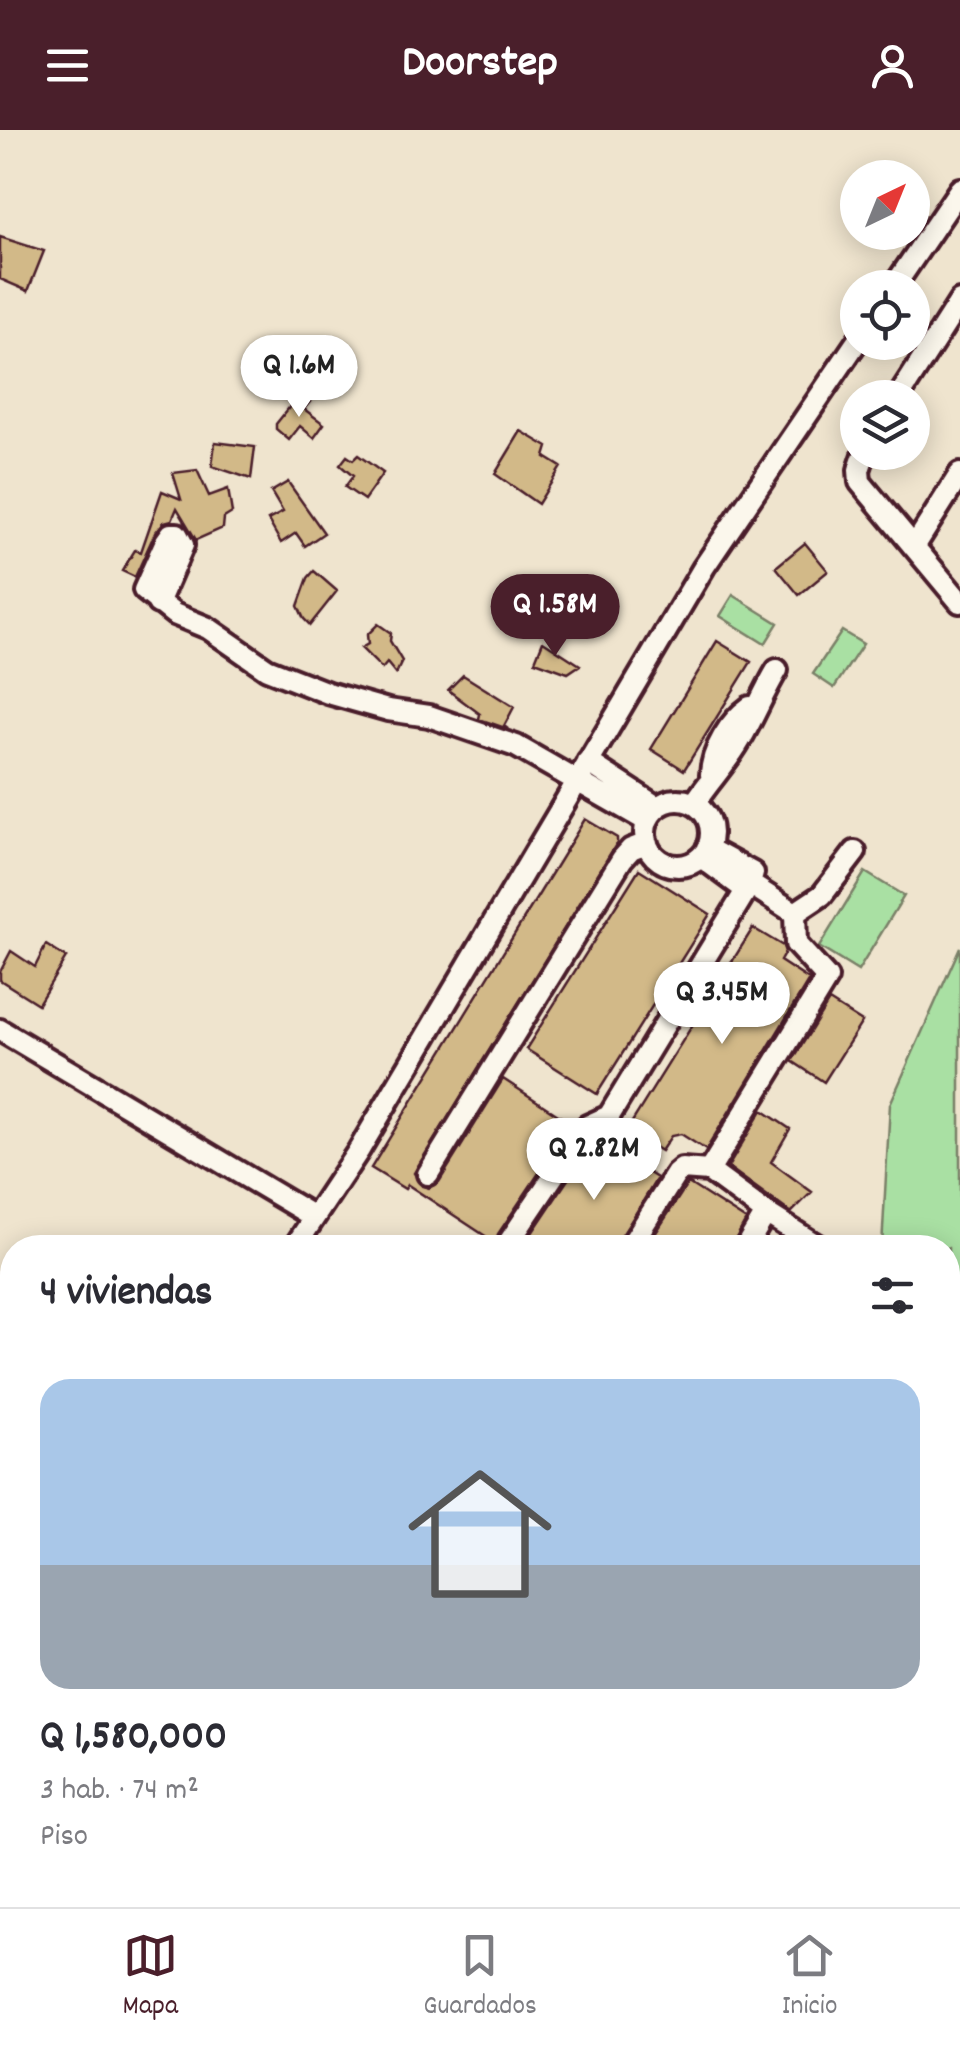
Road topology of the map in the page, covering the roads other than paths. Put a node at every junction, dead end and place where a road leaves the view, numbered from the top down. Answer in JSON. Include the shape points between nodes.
{"nodes":[{"id":1,"x":960,"y":189,"type":"edge"},
{"id":2,"x":905,"y":270,"type":"edge"},
{"id":3,"x":960,"y":301,"type":"edge"},
{"id":4,"x":844,"y":360,"type":"edge"},
{"id":5,"x":910,"y":380,"type":"edge"},
{"id":6,"x":859,"y":470,"type":"edge"},
{"id":7,"x":960,"y":474,"type":"edge"},
{"id":8,"x":914,"y":547,"type":"junction"},
{"id":9,"x":158,"y":602,"type":"dead end"},
{"id":10,"x":960,"y":602,"type":"edge"},
{"id":11,"x":777,"y":670,"type":"dead end"},
{"id":12,"x":583,"y":771,"type":"junction"},
{"id":13,"x":694,"y":804,"type":"junction"},
{"id":14,"x":652,"y":814,"type":"junction"},
{"id":15,"x":647,"y":843,"type":"junction"},
{"id":16,"x":855,"y":852,"type":"dead end"},
{"id":17,"x":704,"y":853,"type":"junction"},
{"id":18,"x":750,"y":884,"type":"junction"},
{"id":19,"x":794,"y":913,"type":"junction"},
{"id":20,"x":0,"y":1030,"type":"edge"},
{"id":21,"x":709,"y":1171,"type":"junction"},
{"id":22,"x":428,"y":1174,"type":"dead end"},
{"id":23,"x":766,"y":1213,"type":"junction"},
{"id":24,"x":314,"y":1218,"type":"junction"},
{"id":25,"x":303,"y":1235,"type":"edge"},
{"id":26,"x":514,"y":1235,"type":"edge"},
{"id":27,"x":637,"y":1235,"type":"edge"},
{"id":28,"x":753,"y":1235,"type":"edge"},
{"id":29,"x":801,"y":1235,"type":"edge"}],
"edges":[{"from":1,"to":2,"type":"street"},
{"from":3,"to":5,"type":"street"},
{"from":4,"to":12,"type":"street","via":[[704,567]]},
{"from":6,"to":8,"type":"street","via":[[860,482]]},
{"from":7,"to":8,"type":"street"},
{"from":8,"to":10,"type":"street"},
{"from":9,"to":12,"type":"street","via":[[267,669],[328,693],[430,716]]},
{"from":11,"to":13,"type":"street","via":[[720,742],[711,777]]},
{"from":12,"to":14,"type":"street"},
{"from":12,"to":24,"type":"street"},
{"from":13,"to":14,"type":"street","via":[[672,800]]},
{"from":13,"to":17,"type":"street","via":[[710,828]]},
{"from":14,"to":15,"type":"street"},
{"from":15,"to":17,"type":"street","via":[[670,865],[692,863]]},
{"from":15,"to":22,"type":"street","via":[[622,859]]},
{"from":16,"to":19,"type":"street","via":[[822,895]]},
{"from":17,"to":18,"type":"street","via":[[743,888]]},
{"from":18,"to":19,"type":"street"},
{"from":18,"to":26,"type":"street","via":[[609,1116],[587,1126]]},
{"from":19,"to":21,"type":"street","via":[[796,944],[824,972],[826,984]]},
{"from":20,"to":24,"type":"street"},
{"from":21,"to":23,"type":"street"},
{"from":21,"to":27,"type":"street","via":[[682,1168]]},
{"from":23,"to":28,"type":"street"},
{"from":23,"to":29,"type":"street"},
{"from":24,"to":25,"type":"street"}]}
